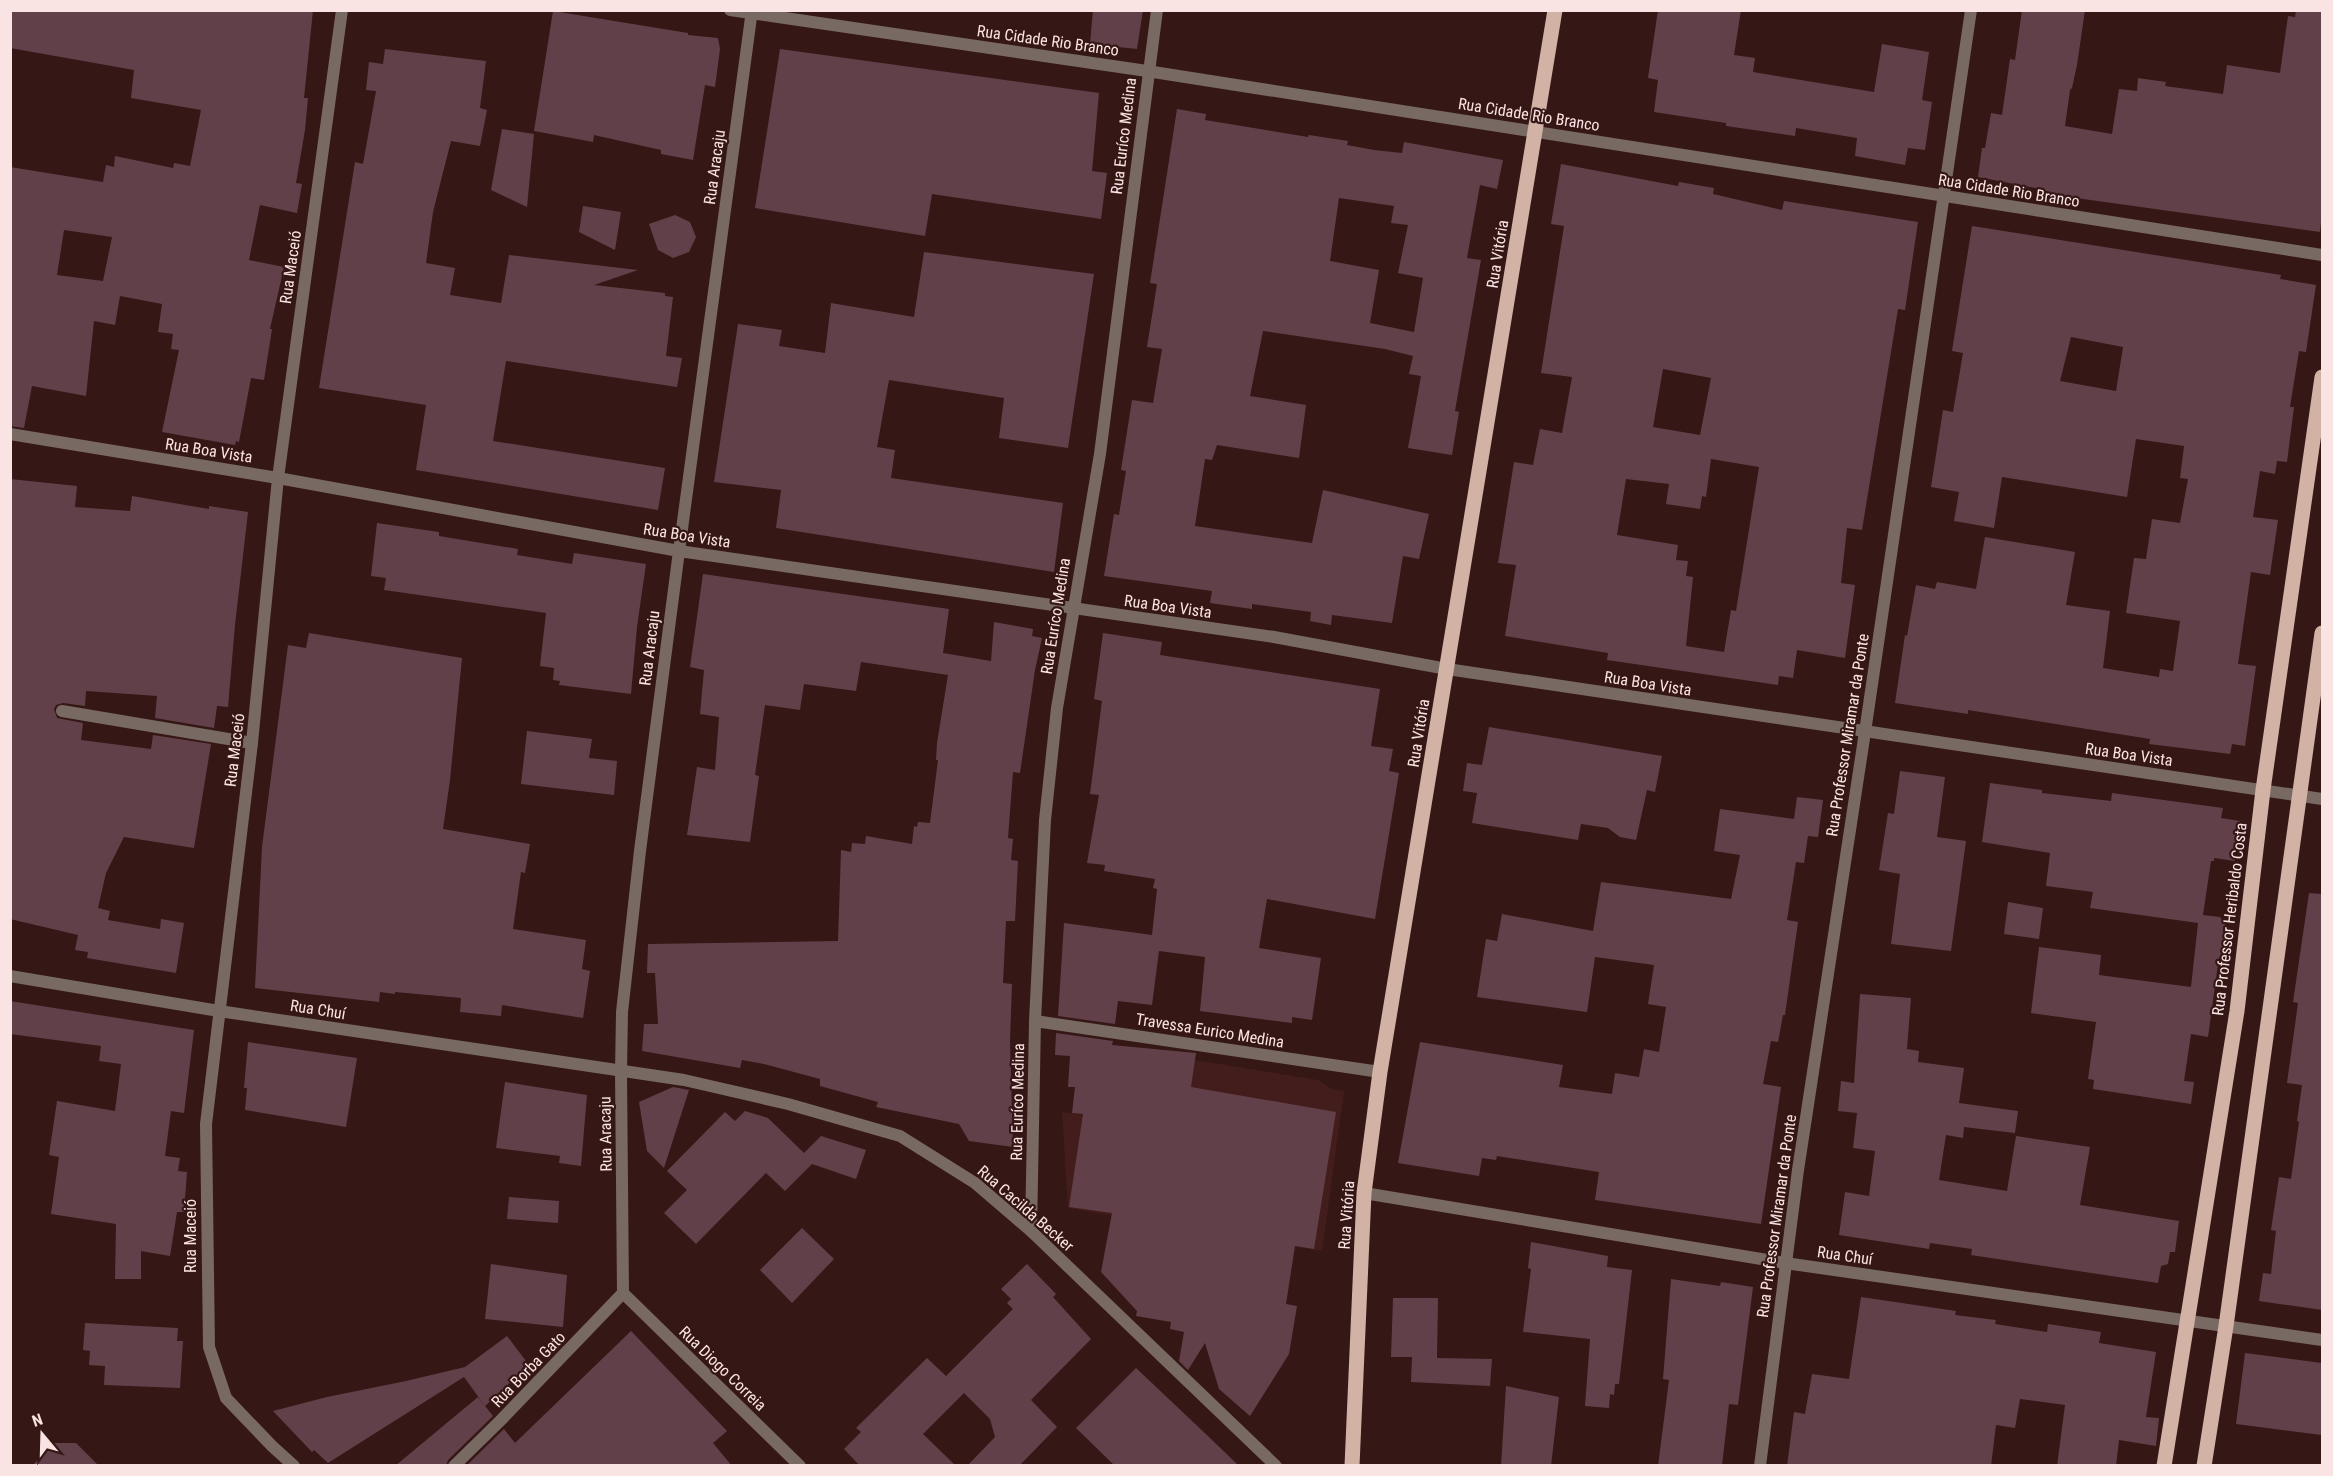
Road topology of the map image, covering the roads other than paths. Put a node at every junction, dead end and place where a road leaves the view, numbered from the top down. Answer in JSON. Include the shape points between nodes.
{"nodes":[{"id":1,"x":342,"y":10,"type":"edge"},
{"id":2,"x":730,"y":10,"type":"edge"},
{"id":3,"x":1156,"y":10,"type":"edge"},
{"id":4,"x":1555,"y":10,"type":"edge"},
{"id":5,"x":1971,"y":10,"type":"edge"},
{"id":6,"x":752,"y":12,"type":"edge"},
{"id":7,"x":1147,"y":71,"type":"junction"},
{"id":8,"x":1536,"y":132,"type":"junction"},
{"id":9,"x":1943,"y":196,"type":"junction"},
{"id":10,"x":2322,"y":255,"type":"edge"},
{"id":11,"x":2322,"y":377,"type":"edge"},
{"id":12,"x":10,"y":434,"type":"edge"},
{"id":13,"x":279,"y":478,"type":"junction"},
{"id":14,"x":679,"y":551,"type":"junction"},
{"id":15,"x":1072,"y":609,"type":"junction"},
{"id":16,"x":2322,"y":633,"type":"edge"},
{"id":17,"x":1447,"y":669,"type":"junction"},
{"id":18,"x":62,"y":711,"type":"dead end"},
{"id":19,"x":1865,"y":732,"type":"junction"},
{"id":20,"x":252,"y":743,"type":"junction"},
{"id":21,"x":2263,"y":789,"type":"junction"},
{"id":22,"x":2300,"y":795,"type":"junction"},
{"id":23,"x":2322,"y":799,"type":"edge"},
{"id":24,"x":10,"y":976,"type":"edge"},
{"id":25,"x":219,"y":1011,"type":"junction"},
{"id":26,"x":1035,"y":1021,"type":"junction"},
{"id":27,"x":621,"y":1072,"type":"junction"},
{"id":28,"x":1380,"y":1072,"type":"junction"},
{"id":29,"x":1364,"y":1193,"type":"junction"},
{"id":30,"x":1031,"y":1231,"type":"junction"},
{"id":31,"x":1785,"y":1263,"type":"junction"},
{"id":32,"x":623,"y":1293,"type":"junction"},
{"id":33,"x":2186,"y":1322,"type":"junction"},
{"id":34,"x":2226,"y":1326,"type":"junction"},
{"id":35,"x":2322,"y":1340,"type":"edge"},
{"id":36,"x":294,"y":1466,"type":"edge"},
{"id":37,"x":454,"y":1466,"type":"edge"},
{"id":38,"x":800,"y":1466,"type":"edge"},
{"id":39,"x":1276,"y":1466,"type":"edge"},
{"id":40,"x":1352,"y":1466,"type":"edge"},
{"id":41,"x":1760,"y":1466,"type":"edge"},
{"id":42,"x":2164,"y":1466,"type":"edge"},
{"id":43,"x":2204,"y":1466,"type":"edge"}],
"edges":[{"from":1,"to":13,"type":"street","name":"Rua Maceió"},
{"from":2,"to":6,"type":"street","name":"Rua Cidade Rio Branco"},
{"from":3,"to":7,"type":"street","name":"Rua Euríco Medina"},
{"from":4,"to":8,"type":"main road","name":"Rua Vitória"},
{"from":5,"to":9,"type":"street","name":"Rua Professor Miramar da Ponte"},
{"from":6,"to":7,"type":"street","name":"Rua Cidade Rio Branco"},
{"from":6,"to":14,"type":"street","name":"Rua Aracaju"},
{"from":7,"to":8,"type":"street","name":"Rua Cidade Rio Branco"},
{"from":7,"to":15,"type":"street","name":"Rua Euríco Medina","via":[[1100,454]]},
{"from":8,"to":9,"type":"street","name":"Rua Cidade Rio Branco"},
{"from":8,"to":17,"type":"main road","name":"Rua Vitória"},
{"from":9,"to":10,"type":"street","name":"Rua Cidade Rio Branco"},
{"from":9,"to":19,"type":"street","name":"Rua Professor Miramar da Ponte"},
{"from":11,"to":21,"type":"main road","name":"Rua Professor Heribaldo Costa"},
{"from":12,"to":13,"type":"street","name":"Rua Boa Vista"},
{"from":13,"to":14,"type":"street","name":"Rua Boa Vista"},
{"from":13,"to":20,"type":"street","name":"Rua Maceió"},
{"from":14,"to":15,"type":"street","name":"Rua Boa Vista"},
{"from":14,"to":27,"type":"street","name":"Rua Aracaju","via":[[622,1012]]},
{"from":15,"to":17,"type":"street","name":"Rua Boa Vista","via":[[1274,637]]},
{"from":15,"to":26,"type":"street","name":"Rua Euríco Medina","via":[[1045,820]]},
{"from":16,"to":22,"type":"main road"},
{"from":17,"to":19,"type":"street","name":"Rua Boa Vista"},
{"from":17,"to":28,"type":"main road","name":"Rua Vitória"},
{"from":18,"to":20,"type":"street"},
{"from":19,"to":21,"type":"street","name":"Rua Boa Vista"},
{"from":19,"to":31,"type":"street","name":"Rua Professor Miramar da Ponte"},
{"from":20,"to":25,"type":"street","name":"Rua Maceió"},
{"from":21,"to":22,"type":"street","name":"Rua Boa Vista"},
{"from":21,"to":33,"type":"main road","name":"Rua Professor Heribaldo Costa","via":[[2237,1011]]},
{"from":22,"to":23,"type":"street","name":"Rua Boa Vista"},
{"from":22,"to":34,"type":"main road"},
{"from":24,"to":25,"type":"street","name":"Rua Chuí"},
{"from":25,"to":27,"type":"street","name":"Rua Chuí"},
{"from":25,"to":36,"type":"street","name":"Rua Maceió","via":[[206,1124],[208,1347],[226,1398]]},
{"from":26,"to":28,"type":"street","name":"Travessa Eurico Medina"},
{"from":26,"to":30,"type":"street","name":"Rua Euríco Medina"},
{"from":27,"to":30,"type":"street","name":"Rua Cacilda Becker","via":[[684,1080],[900,1136],[975,1184]]},
{"from":27,"to":32,"type":"street","name":"Rua Aracaju"},
{"from":28,"to":29,"type":"main road","name":"Rua Vitória"},
{"from":29,"to":31,"type":"street","name":"Rua Chuí"},
{"from":29,"to":40,"type":"main road","name":"Rua Vitória"},
{"from":30,"to":39,"type":"street","name":"Rua Cacilda Becker"},
{"from":31,"to":33,"type":"street","name":"Rua Chuí"},
{"from":31,"to":41,"type":"street","name":"Rua Professor Miramar da Ponte"},
{"from":32,"to":37,"type":"street","name":"Rua Borba Gato"},
{"from":32,"to":38,"type":"street","name":"Rua Diogo Correia"},
{"from":33,"to":34,"type":"street","name":"Rua Chuí"},
{"from":33,"to":42,"type":"main road","name":"Rua Professor Heribaldo Costa"},
{"from":34,"to":35,"type":"street","name":"Rua Chuí"},
{"from":34,"to":43,"type":"main road"}]}
